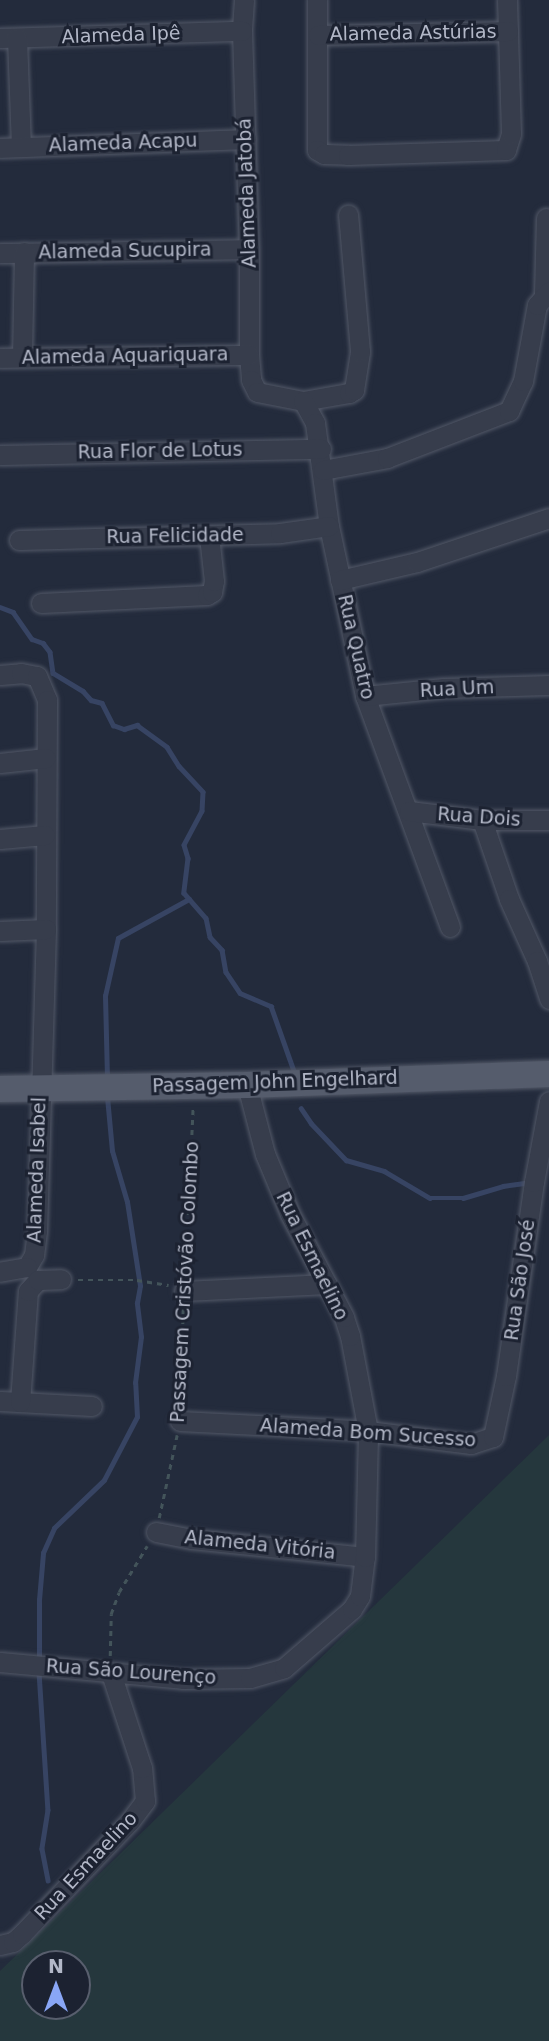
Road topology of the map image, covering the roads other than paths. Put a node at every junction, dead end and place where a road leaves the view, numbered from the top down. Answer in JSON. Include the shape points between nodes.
{"nodes":[{"id":1,"x":244,"y":0,"type":"edge"},
{"id":2,"x":317,"y":0,"type":"edge"},
{"id":3,"x":507,"y":0,"type":"edge"},
{"id":4,"x":242,"y":31,"type":"junction"},
{"id":5,"x":508,"y":31,"type":"junction"},
{"id":6,"x":318,"y":34,"type":"junction"},
{"id":7,"x":9,"y":38,"type":"edge"},
{"id":8,"x":246,"y":139,"type":"junction"},
{"id":9,"x":22,"y":146,"type":"junction"},
{"id":10,"x":0,"y":148,"type":"edge"},
{"id":11,"x":348,"y":215,"type":"dead end"},
{"id":12,"x":546,"y":218,"type":"dead end"},
{"id":13,"x":250,"y":249,"type":"junction"},
{"id":14,"x":24,"y":252,"type":"junction"},
{"id":15,"x":0,"y":253,"type":"edge"},
{"id":16,"x":547,"y":292,"type":"edge"},
{"id":17,"x":249,"y":355,"type":"junction"},
{"id":18,"x":22,"y":357,"type":"junction"},
{"id":19,"x":0,"y":358,"type":"edge"},
{"id":20,"x":303,"y":401,"type":"junction"},
{"id":21,"x":321,"y":450,"type":"junction"},
{"id":22,"x":0,"y":455,"type":"edge"},
{"id":23,"x":323,"y":470,"type":"junction"},
{"id":24,"x":549,"y":518,"type":"edge"},
{"id":25,"x":329,"y":526,"type":"junction"},
{"id":26,"x":209,"y":536,"type":"junction"},
{"id":27,"x":19,"y":540,"type":"dead end"},
{"id":28,"x":340,"y":580,"type":"junction"},
{"id":29,"x":41,"y":603,"type":"dead end"},
{"id":30,"x":0,"y":675,"type":"edge"},
{"id":31,"x":549,"y":685,"type":"edge"},
{"id":32,"x":365,"y":696,"type":"junction"},
{"id":33,"x":46,"y":758,"type":"junction"},
{"id":34,"x":0,"y":763,"type":"edge"},
{"id":35,"x":409,"y":811,"type":"junction"},
{"id":36,"x":482,"y":820,"type":"junction"},
{"id":37,"x":549,"y":820,"type":"edge"},
{"id":38,"x":45,"y":835,"type":"junction"},
{"id":39,"x":0,"y":839,"type":"edge"},
{"id":40,"x":450,"y":927,"type":"dead end"},
{"id":41,"x":46,"y":929,"type":"junction"},
{"id":42,"x":0,"y":931,"type":"edge"},
{"id":43,"x":549,"y":999,"type":"edge"},
{"id":44,"x":549,"y":1074,"type":"edge"},
{"id":45,"x":247,"y":1084,"type":"junction"},
{"id":46,"x":40,"y":1086,"type":"junction"},
{"id":47,"x":0,"y":1089,"type":"edge"},
{"id":48,"x":549,"y":1101,"type":"edge"},
{"id":49,"x":0,"y":1272,"type":"edge"},
{"id":50,"x":61,"y":1279,"type":"road end"},
{"id":51,"x":327,"y":1284,"type":"junction"},
{"id":52,"x":184,"y":1289,"type":"road end"},
{"id":53,"x":506,"y":1376,"type":"joint"},
{"id":54,"x":10,"y":1401,"type":"edge"},
{"id":55,"x":92,"y":1406,"type":"dead end"},
{"id":56,"x":180,"y":1420,"type":"road end"},
{"id":57,"x":368,"y":1431,"type":"junction"},
{"id":58,"x":156,"y":1532,"type":"road end"},
{"id":59,"x":365,"y":1557,"type":"junction"},
{"id":60,"x":0,"y":1662,"type":"edge"},
{"id":61,"x":111,"y":1673,"type":"junction"},
{"id":62,"x":0,"y":1945,"type":"edge"}],
"edges":[{"from":1,"to":4,"type":"street","name":"Alameda Jatobá"},
{"from":2,"to":6,"type":"street"},
{"from":3,"to":5,"type":"street"},
{"from":4,"to":7,"type":"street","name":"Alameda Ipê"},
{"from":4,"to":8,"type":"street","name":"Alameda Jatobá"},
{"from":5,"to":6,"type":"street","name":"Alameda Astúrias"},
{"from":5,"to":6,"type":"street","via":[[510,145],[489,153],[320,153],[316,144]]},
{"from":7,"to":9,"type":"street"},
{"from":8,"to":9,"type":"street","name":"Alameda Acapu"},
{"from":8,"to":13,"type":"street","name":"Alameda Jatobá"},
{"from":9,"to":10,"type":"street","name":"Alameda Acapu"},
{"from":11,"to":20,"type":"street","via":[[359,373],[349,393]]},
{"from":12,"to":16,"type":"street"},
{"from":13,"to":14,"type":"street","name":"Alameda Sucupira"},
{"from":13,"to":17,"type":"street","name":"Alameda Jatobá"},
{"from":14,"to":15,"type":"street","name":"Alameda Sucupira"},
{"from":14,"to":18,"type":"street"},
{"from":16,"to":23,"type":"street","via":[[537,305],[523,381],[509,411],[387,458]]},
{"from":17,"to":18,"type":"street","name":"Alameda Aquariquara"},
{"from":17,"to":20,"type":"street","name":"Alameda Jatobá","via":[[257,392]]},
{"from":18,"to":19,"type":"street","name":"Alameda Aquariquara"},
{"from":20,"to":21,"type":"street","name":"Rua Quatro","via":[[315,423]]},
{"from":21,"to":22,"type":"street","name":"Rua Flor de Lotus"},
{"from":21,"to":23,"type":"street","name":"Rua Quatro"},
{"from":23,"to":25,"type":"street","name":"Rua Quatro"},
{"from":24,"to":28,"type":"street","via":[[417,562]]},
{"from":25,"to":26,"type":"street","name":"Rua Felicidade"},
{"from":25,"to":28,"type":"street","name":"Rua Quatro"},
{"from":26,"to":27,"type":"street","name":"Rua Felicidade"},
{"from":26,"to":29,"type":"street","via":[[214,581],[207,595]]},
{"from":28,"to":32,"type":"street","name":"Rua Quatro"},
{"from":30,"to":33,"type":"street","via":[[37,676],[44,689]]},
{"from":31,"to":32,"type":"street","name":"Rua Um"},
{"from":32,"to":35,"type":"street","name":"Rua Quatro"},
{"from":33,"to":34,"type":"street"},
{"from":33,"to":38,"type":"street"},
{"from":35,"to":36,"type":"street","name":"Rua Dois"},
{"from":35,"to":40,"type":"street","name":"Rua Quatro"},
{"from":36,"to":37,"type":"street","name":"Rua Dois"},
{"from":36,"to":43,"type":"street"},
{"from":38,"to":39,"type":"street"},
{"from":38,"to":41,"type":"street"},
{"from":41,"to":42,"type":"street"},
{"from":41,"to":46,"type":"street"},
{"from":44,"to":45,"type":"main road","name":"Passagem John Engelhard"},
{"from":45,"to":46,"type":"main road","name":"Passagem John Engelhard"},
{"from":45,"to":51,"type":"street","name":"Rua Esmaelino","via":[[265,1154]]},
{"from":46,"to":47,"type":"main road","name":"Passagem John Engelhard"},
{"from":46,"to":49,"type":"street","name":"Alameda Isabel","via":[[34,1255],[27,1266]]},
{"from":48,"to":53,"type":"street","name":"Rua São José"},
{"from":50,"to":54,"type":"street","via":[[33,1282],[28,1291]]},
{"from":51,"to":52,"type":"street"},
{"from":51,"to":57,"type":"street","name":"Rua Esmaelino","via":[[350,1336]]},
{"from":53,"to":57,"type":"street","name":"Alameda Bom Sucesso","via":[[496,1428],[493,1437],[484,1442]]},
{"from":54,"to":55,"type":"street"},
{"from":56,"to":57,"type":"street","name":"Alameda Bom Sucesso"},
{"from":57,"to":59,"type":"street","name":"Rua Esmaelino"},
{"from":58,"to":59,"type":"street","name":"Alameda Vitória"},
{"from":59,"to":61,"type":"street","name":"Rua São Lourenço","via":[[360,1596],[352,1609],[284,1668],[250,1678]]},
{"from":60,"to":61,"type":"street","name":"Rua São Lourenço"},
{"from":61,"to":62,"type":"street","name":"Rua Esmaelino","via":[[142,1768],[145,1801],[22,1934]]}]}
